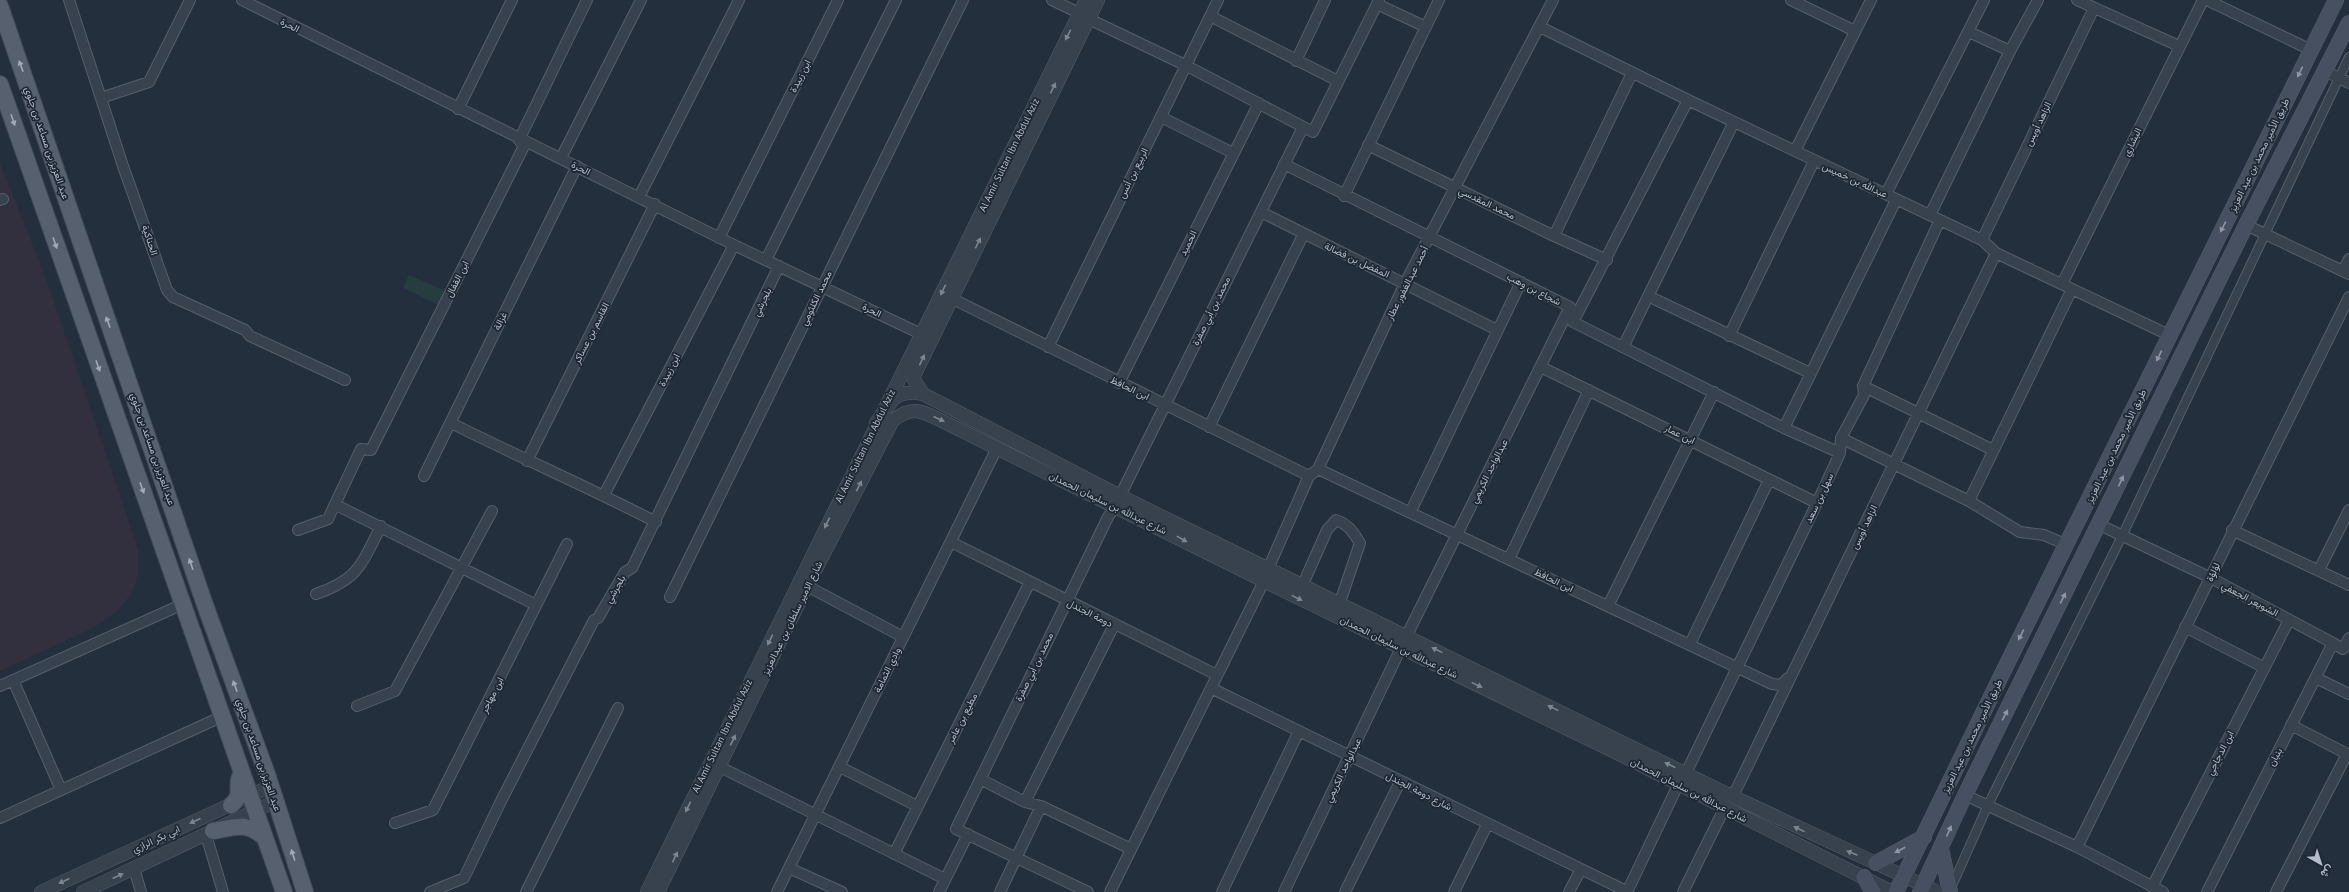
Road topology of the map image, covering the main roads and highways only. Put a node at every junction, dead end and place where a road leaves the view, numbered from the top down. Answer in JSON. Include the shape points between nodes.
{"nodes":[{"id":1,"x":2336,"y":0,"type":"edge"},
{"id":2,"x":0,"y":6,"type":"edge"},
{"id":3,"x":2349,"y":23,"type":"edge"},
{"id":4,"x":0,"y":84,"type":"edge"},
{"id":5,"x":2281,"y":110,"type":"junction"},
{"id":6,"x":2279,"y":159,"type":"junction"},
{"id":7,"x":2101,"y":476,"type":"junction"},
{"id":8,"x":2100,"y":525,"type":"junction"},
{"id":9,"x":242,"y":774,"type":"junction"},
{"id":10,"x":231,"y":805,"type":"road end"},
{"id":11,"x":210,"y":833,"type":"road end"},
{"id":12,"x":1924,"y":837,"type":"junction"},
{"id":13,"x":265,"y":838,"type":"junction"},
{"id":14,"x":1941,"y":848,"type":"junction"},
{"id":15,"x":1876,"y":863,"type":"road end"},
{"id":16,"x":1864,"y":877,"type":"road end"},
{"id":17,"x":1922,"y":889,"type":"edge"},
{"id":18,"x":284,"y":892,"type":"edge"},
{"id":19,"x":305,"y":892,"type":"edge"},
{"id":20,"x":1873,"y":892,"type":"edge"},
{"id":21,"x":1896,"y":892,"type":"edge"},
{"id":22,"x":1947,"y":892,"type":"edge"}],
"edges":[{"from":1,"to":5,"type":"main road","name":"طريق الأمير محمد بن عبد العزيز","one_way":true},
{"from":19,"to":2,"type":"main road","name":"عبد العزيز بن مساعد بن جلوي","one_way":true,"via":[[271,786],[205,605]]},
{"from":3,"to":6,"type":"main road","name":"طريق الأمير محمد بن عبد العزيز"},
{"from":4,"to":9,"type":"main road","name":"عبد العزيز بن مساعد بن جلوي","one_way":true},
{"from":5,"to":6,"type":"main road","via":[[2287,109],[2292,116],[2279,147]]},
{"from":5,"to":7,"type":"main road","name":"طريق الأمير محمد بن عبد العزيز","one_way":true},
{"from":8,"to":6,"type":"main road","name":"طريق الأمير محمد بن عبد العزيز","one_way":true},
{"from":7,"to":8,"type":"main road","via":[[2098,497],[2084,534],[2090,535]]},
{"from":7,"to":12,"type":"main road","name":"طريق الأمير محمد بن عبد العزيز","one_way":true},
{"from":14,"to":8,"type":"main road","name":"طريق الأمير محمد بن عبد العزيز","one_way":true},
{"from":9,"to":10,"type":"main road","via":[[238,780],[239,794]]},
{"from":9,"to":13,"type":"main road","name":"عبد العزيز بن مساعد بن جلوي"},
{"from":11,"to":13,"type":"main road","via":[[243,826],[254,828]]},
{"from":12,"to":15,"type":"main road","one_way":true},
{"from":12,"to":21,"type":"main road","name":"طريق الأمير محمد بن عبد العزيز","via":[[1900,874]]},
{"from":13,"to":18,"type":"main road","name":"عبد العزيز بن مساعد بن جلوي"},
{"from":14,"to":17,"type":"main road","name":"طريق الأمير محمد بن عبد العزيز"},
{"from":14,"to":22,"type":"main road"},
{"from":16,"to":20,"type":"main road"}]}
